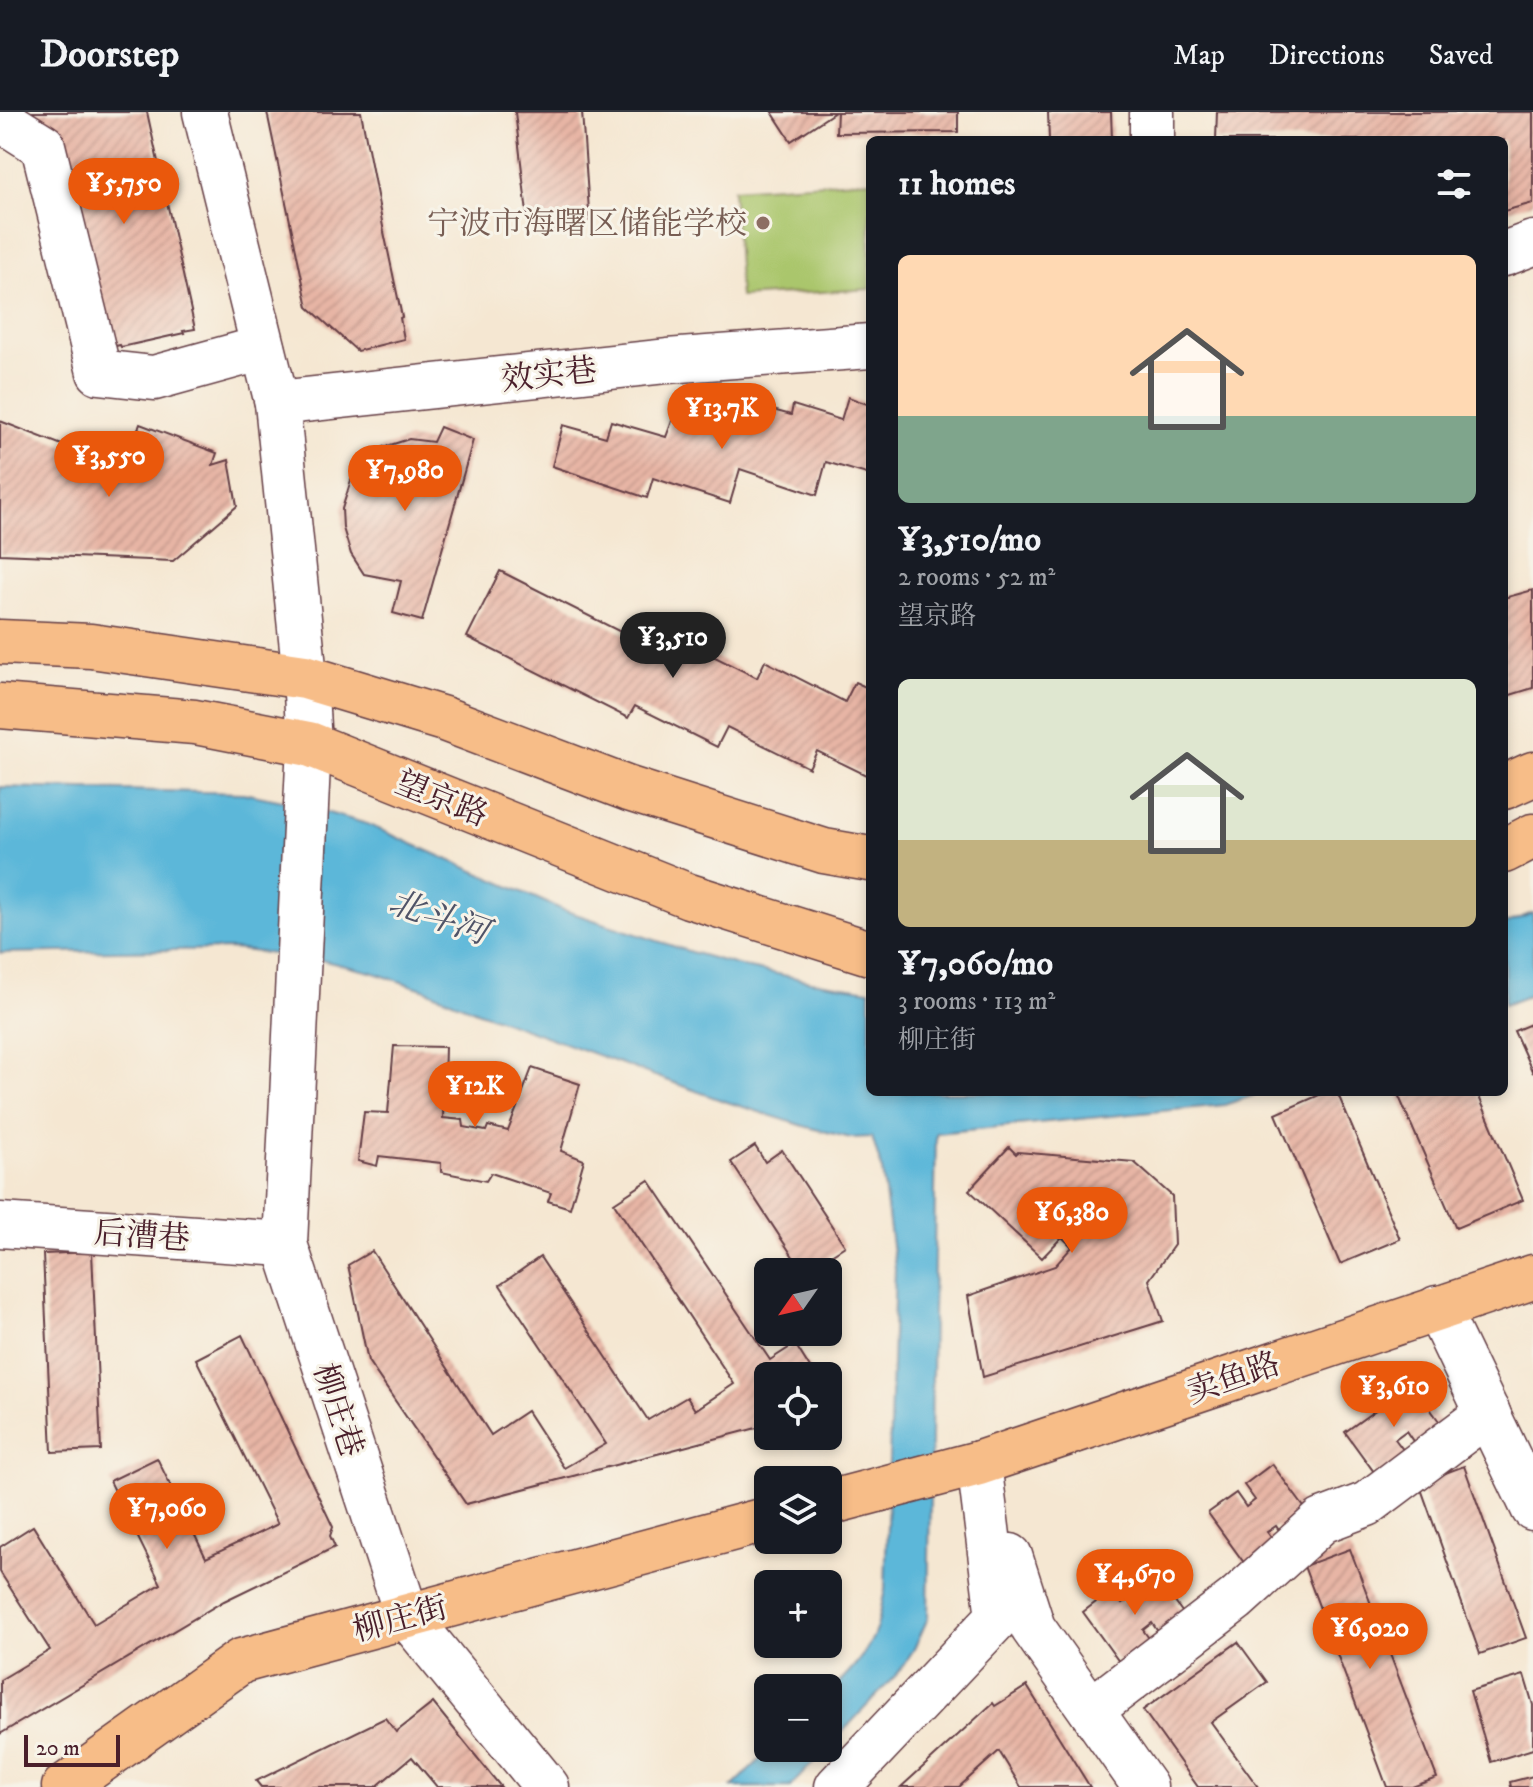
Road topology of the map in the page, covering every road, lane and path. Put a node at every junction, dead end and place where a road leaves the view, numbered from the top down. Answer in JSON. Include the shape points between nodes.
{"nodes":[{"id":1,"x":205,"y":112,"type":"edge"},
{"id":2,"x":1152,"y":112,"type":"edge"},
{"id":3,"x":0,"y":119,"type":"edge"},
{"id":4,"x":1152,"y":136,"type":"edge"},
{"id":5,"x":1533,"y":243,"type":"edge"},
{"id":6,"x":1508,"y":252,"type":"edge"},
{"id":7,"x":866,"y":346,"type":"edge"},
{"id":8,"x":263,"y":348,"type":"junction"},
{"id":9,"x":277,"y":403,"type":"junction"},
{"id":10,"x":0,"y":642,"type":"edge"},
{"id":11,"x":305,"y":677,"type":"junction"},
{"id":12,"x":0,"y":706,"type":"edge"},
{"id":13,"x":309,"y":744,"type":"junction"},
{"id":14,"x":1533,"y":774,"type":"edge"},
{"id":15,"x":1508,"y":785,"type":"edge"},
{"id":16,"x":1533,"y":836,"type":"edge"},
{"id":17,"x":1508,"y":849,"type":"edge"},
{"id":18,"x":866,"y":858,"type":"edge"},
{"id":19,"x":866,"y":952,"type":"edge"},
{"id":20,"x":0,"y":1225,"type":"edge"},
{"id":21,"x":285,"y":1244,"type":"junction"},
{"id":22,"x":1533,"y":1277,"type":"edge"},
{"id":23,"x":1437,"y":1308,"type":"junction"},
{"id":24,"x":1488,"y":1413,"type":"junction"},
{"id":25,"x":979,"y":1463,"type":"junction"},
{"id":26,"x":842,"y":1499,"type":"edge"},
{"id":27,"x":1533,"y":1508,"type":"edge"},
{"id":28,"x":754,"y":1523,"type":"edge"},
{"id":29,"x":407,"y":1616,"type":"junction"},
{"id":30,"x":1091,"y":1710,"type":"junction"},
{"id":31,"x":64,"y":1787,"type":"edge"},
{"id":32,"x":547,"y":1787,"type":"edge"},
{"id":33,"x":837,"y":1787,"type":"edge"},
{"id":34,"x":1145,"y":1787,"type":"edge"}],
"edges":[{"from":1,"to":8,"type":"street","name":"柳庄巷"},
{"from":2,"to":4,"type":"street"},
{"from":3,"to":8,"type":"street","via":[[43,146],[99,372],[154,378]]},
{"from":5,"to":6,"type":"street"},
{"from":7,"to":9,"type":"street","name":"效实巷","via":[[667,361]]},
{"from":8,"to":9,"type":"street","name":"柳庄巷"},
{"from":9,"to":11,"type":"street","name":"柳庄巷"},
{"from":10,"to":11,"type":"main road","via":[[91,646]]},
{"from":11,"to":13,"type":"street","name":"柳庄巷"},
{"from":11,"to":18,"type":"main road","via":[[444,719],[629,789],[824,851]]},
{"from":12,"to":13,"type":"main road","name":"望京路","via":[[195,722]]},
{"from":13,"to":19,"type":"main road","name":"望京路","via":[[689,896]]},
{"from":13,"to":21,"type":"street","name":"柳庄巷"},
{"from":14,"to":15,"type":"main road"},
{"from":16,"to":17,"type":"main road"},
{"from":20,"to":21,"type":"street","name":"后漕巷"},
{"from":21,"to":29,"type":"street","name":"柳庄巷"},
{"from":22,"to":23,"type":"main road","name":"卖鱼路"},
{"from":23,"to":24,"type":"street"},
{"from":23,"to":25,"type":"main road","name":"卖鱼路"},
{"from":24,"to":27,"type":"street"},
{"from":24,"to":30,"type":"street","via":[[1367,1504],[1322,1521],[1236,1599]]},
{"from":25,"to":26,"type":"main road","name":"卖鱼路"},
{"from":25,"to":30,"type":"street","via":[[1033,1628]]},
{"from":25,"to":33,"type":"street","via":[[998,1617]]},
{"from":28,"to":29,"type":"main road","name":"柳庄街"},
{"from":29,"to":31,"type":"main road","name":"柳庄街","via":[[241,1661]]},
{"from":29,"to":32,"type":"street","name":"柳庄巷"},
{"from":30,"to":34,"type":"street"}]}
